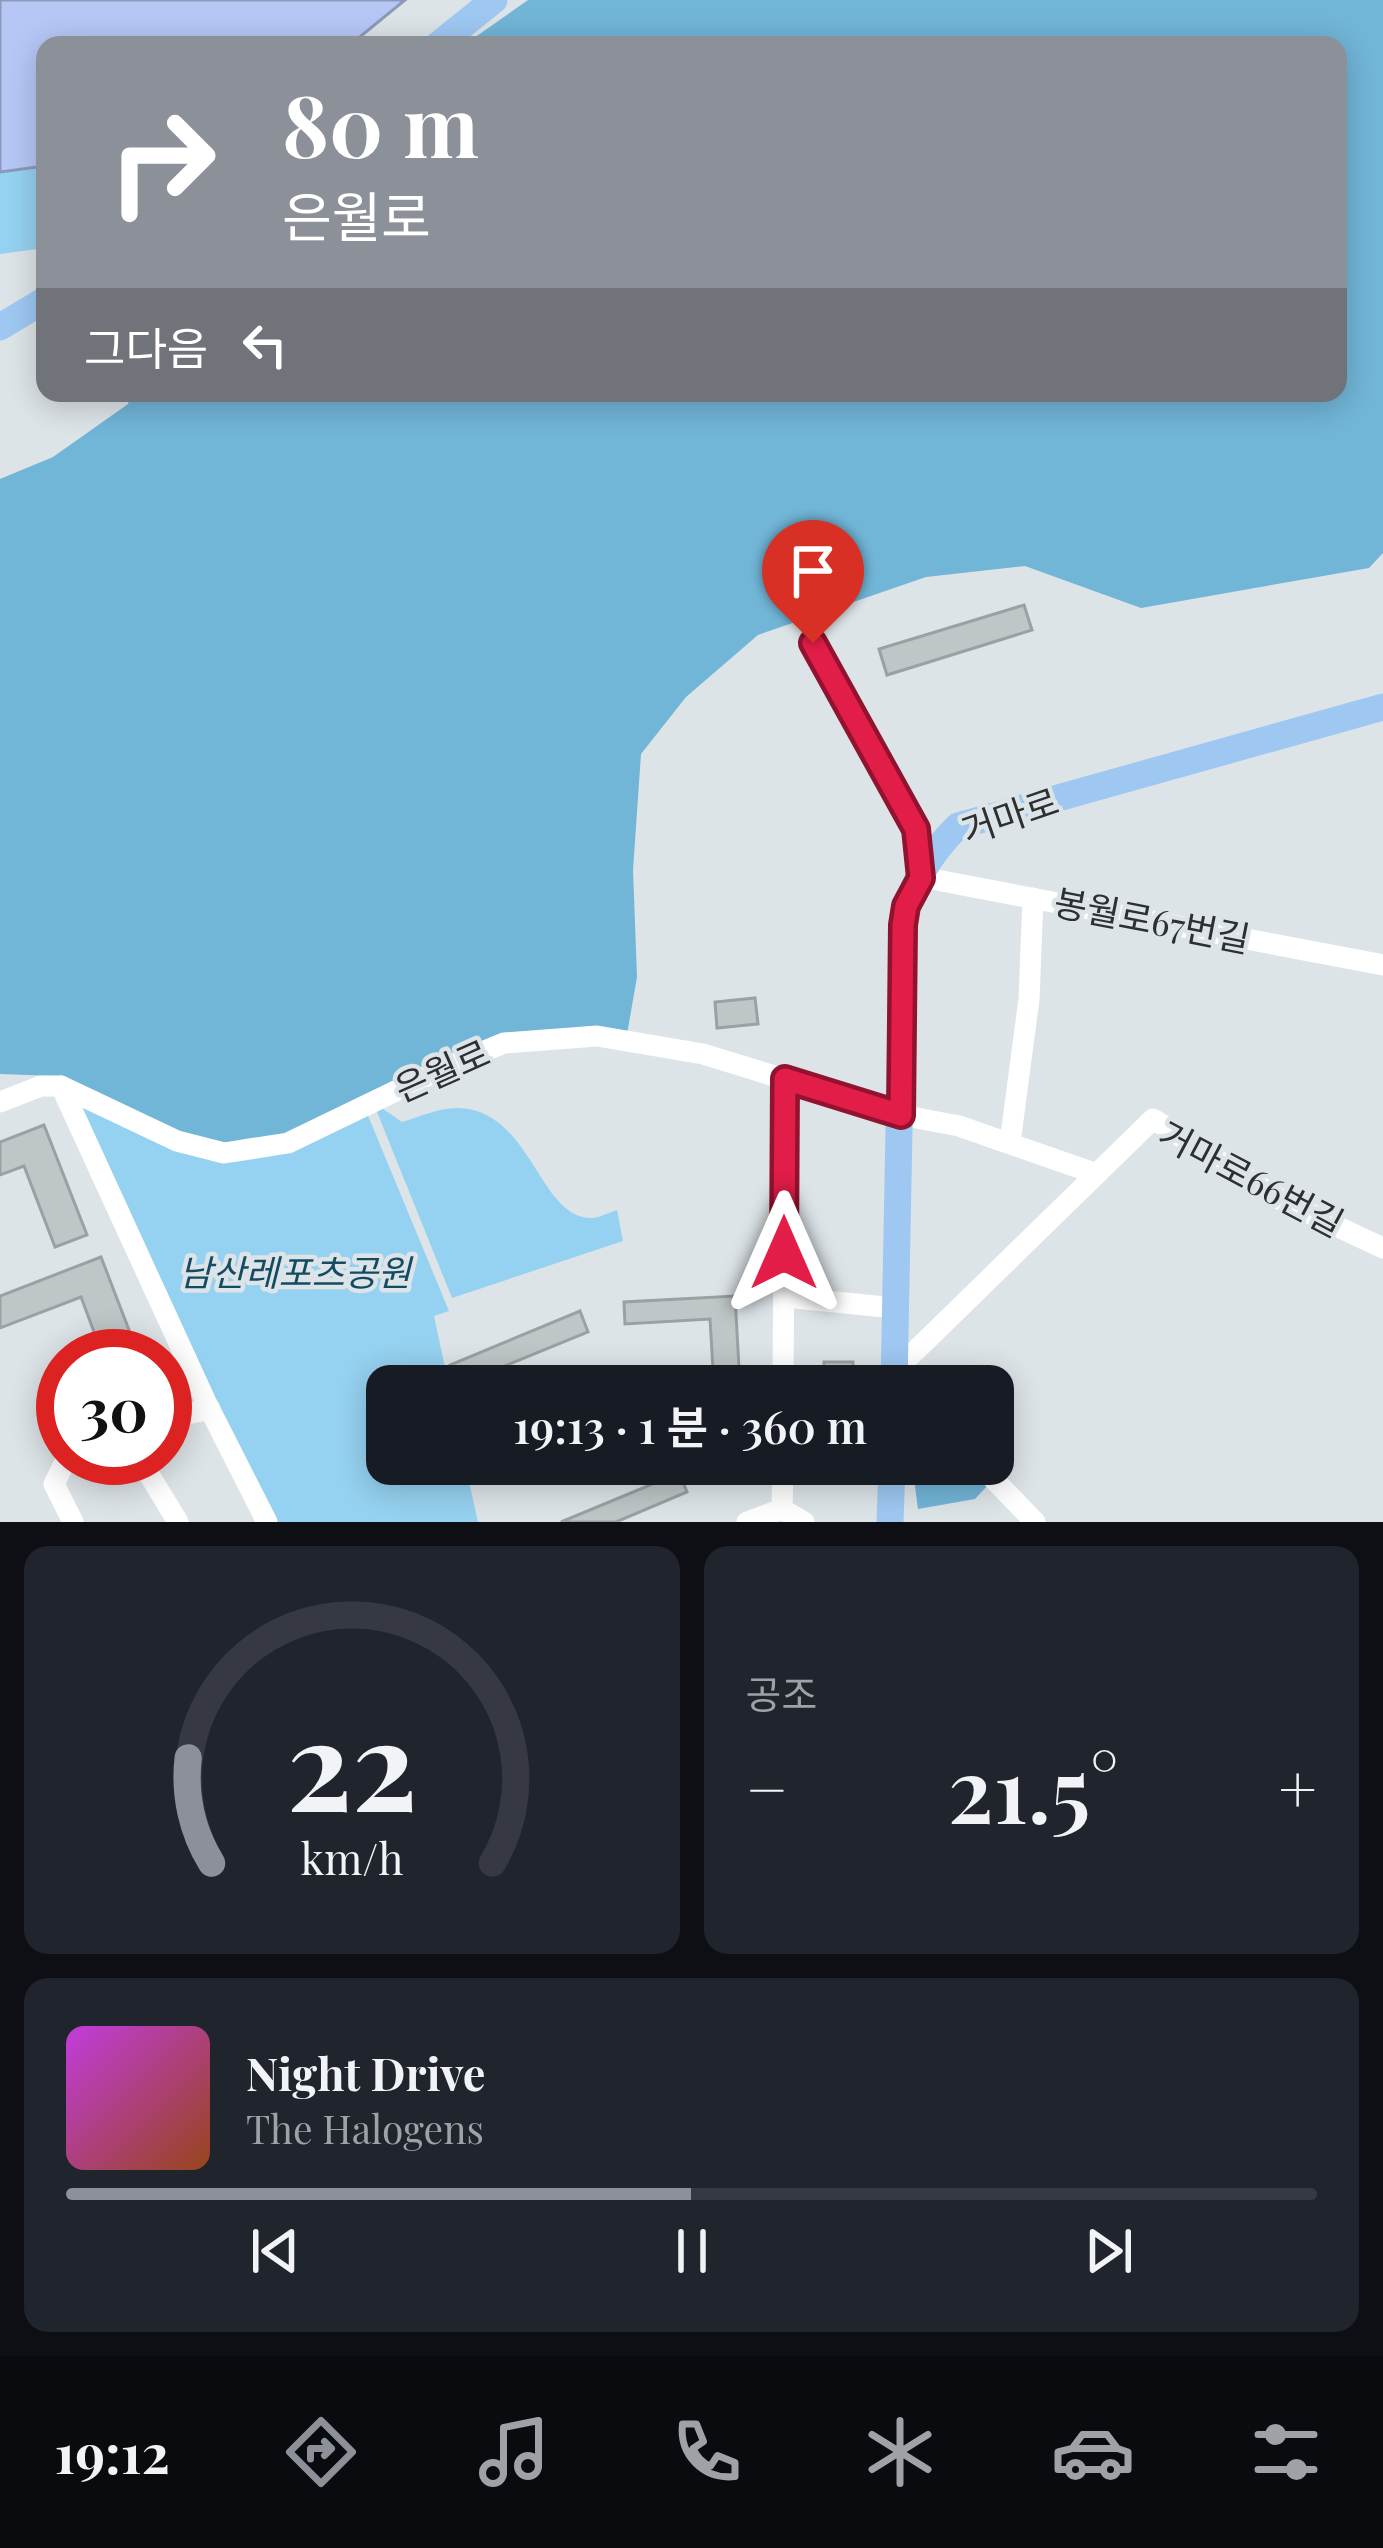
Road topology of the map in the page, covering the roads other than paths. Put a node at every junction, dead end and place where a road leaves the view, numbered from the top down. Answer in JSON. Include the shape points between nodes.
{"nodes":[{"id":1,"x":479,"y":0,"type":"edge"},
{"id":2,"x":494,"y":0,"type":"edge"},
{"id":3,"x":435,"y":36,"type":"edge"},
{"id":4,"x":449,"y":36,"type":"edge"},
{"id":5,"x":36,"y":291,"type":"edge"},
{"id":6,"x":36,"y":305,"type":"edge"},
{"id":7,"x":0,"y":312,"type":"edge"},
{"id":8,"x":0,"y":327,"type":"edge"},
{"id":9,"x":813,"y":643,"type":"dead end"},
{"id":10,"x":1383,"y":707,"type":"edge"},
{"id":11,"x":921,"y":878,"type":"junction"},
{"id":12,"x":1033,"y":898,"type":"junction"},
{"id":13,"x":1383,"y":965,"type":"edge"},
{"id":14,"x":785,"y":1079,"type":"junction"},
{"id":15,"x":61,"y":1086,"type":"junction"},
{"id":16,"x":0,"y":1102,"type":"edge"},
{"id":17,"x":901,"y":1115,"type":"junction"},
{"id":18,"x":1010,"y":1143,"type":"junction"},
{"id":19,"x":1097,"y":1174,"type":"junction"},
{"id":20,"x":1383,"y":1248,"type":"edge"},
{"id":21,"x":784,"y":1297,"type":"junction"},
{"id":22,"x":896,"y":1308,"type":"junction"},
{"id":23,"x":783,"y":1365,"type":"edge"},
{"id":24,"x":898,"y":1365,"type":"edge"},
{"id":25,"x":903,"y":1365,"type":"edge"},
{"id":26,"x":210,"y":1409,"type":"junction"},
{"id":27,"x":192,"y":1413,"type":"edge"},
{"id":28,"x":54,"y":1485,"type":"edge"},
{"id":29,"x":155,"y":1485,"type":"edge"},
{"id":30,"x":783,"y":1485,"type":"edge"},
{"id":31,"x":891,"y":1485,"type":"edge"},
{"id":32,"x":999,"y":1485,"type":"edge"},
{"id":33,"x":782,"y":1508,"type":"junction"},
{"id":34,"x":73,"y":1522,"type":"edge"},
{"id":35,"x":178,"y":1522,"type":"edge"},
{"id":36,"x":267,"y":1522,"type":"edge"},
{"id":37,"x":747,"y":1522,"type":"edge"},
{"id":38,"x":804,"y":1522,"type":"edge"},
{"id":39,"x":890,"y":1522,"type":"edge"},
{"id":40,"x":1035,"y":1522,"type":"edge"}],
"edges":[{"from":1,"to":3,"type":"main road"},
{"from":2,"to":4,"type":"main road"},
{"from":5,"to":7,"type":"main road"},
{"from":6,"to":8,"type":"main road"},
{"from":9,"to":11,"type":"street","via":[[916,829]]},
{"from":10,"to":11,"type":"main road","name":"거마로","via":[[958,826]]},
{"from":11,"to":12,"type":"street","name":"봉월로67번길"},
{"from":11,"to":17,"type":"main road","name":"거마로","via":[[903,925]]},
{"from":12,"to":13,"type":"street","name":"봉월로67번길"},
{"from":12,"to":18,"type":"street"},
{"from":14,"to":15,"type":"street","name":"은월로","via":[[703,1054],[597,1036],[504,1043],[288,1143],[224,1153],[177,1141]]},
{"from":14,"to":17,"type":"street","name":"은월로"},
{"from":14,"to":21,"type":"street"},
{"from":15,"to":16,"type":"street"},
{"from":15,"to":26,"type":"street"},
{"from":17,"to":18,"type":"street","name":"은월로"},
{"from":17,"to":22,"type":"main road","name":"거마로"},
{"from":18,"to":19,"type":"street","name":"은월로"},
{"from":19,"to":20,"type":"street","name":"거마로66번길","via":[[1153,1119],[1282,1201]]},
{"from":19,"to":25,"type":"street","name":"거마로66번길"},
{"from":21,"to":22,"type":"street"},
{"from":21,"to":23,"type":"street"},
{"from":22,"to":24,"type":"main road","name":"거마로"},
{"from":26,"to":27,"type":"street"},
{"from":26,"to":36,"type":"street"},
{"from":28,"to":34,"type":"street"},
{"from":29,"to":35,"type":"street"},
{"from":30,"to":33,"type":"street"},
{"from":31,"to":39,"type":"main road"},
{"from":32,"to":40,"type":"street"},
{"from":33,"to":37,"type":"street"},
{"from":33,"to":38,"type":"street"}]}
